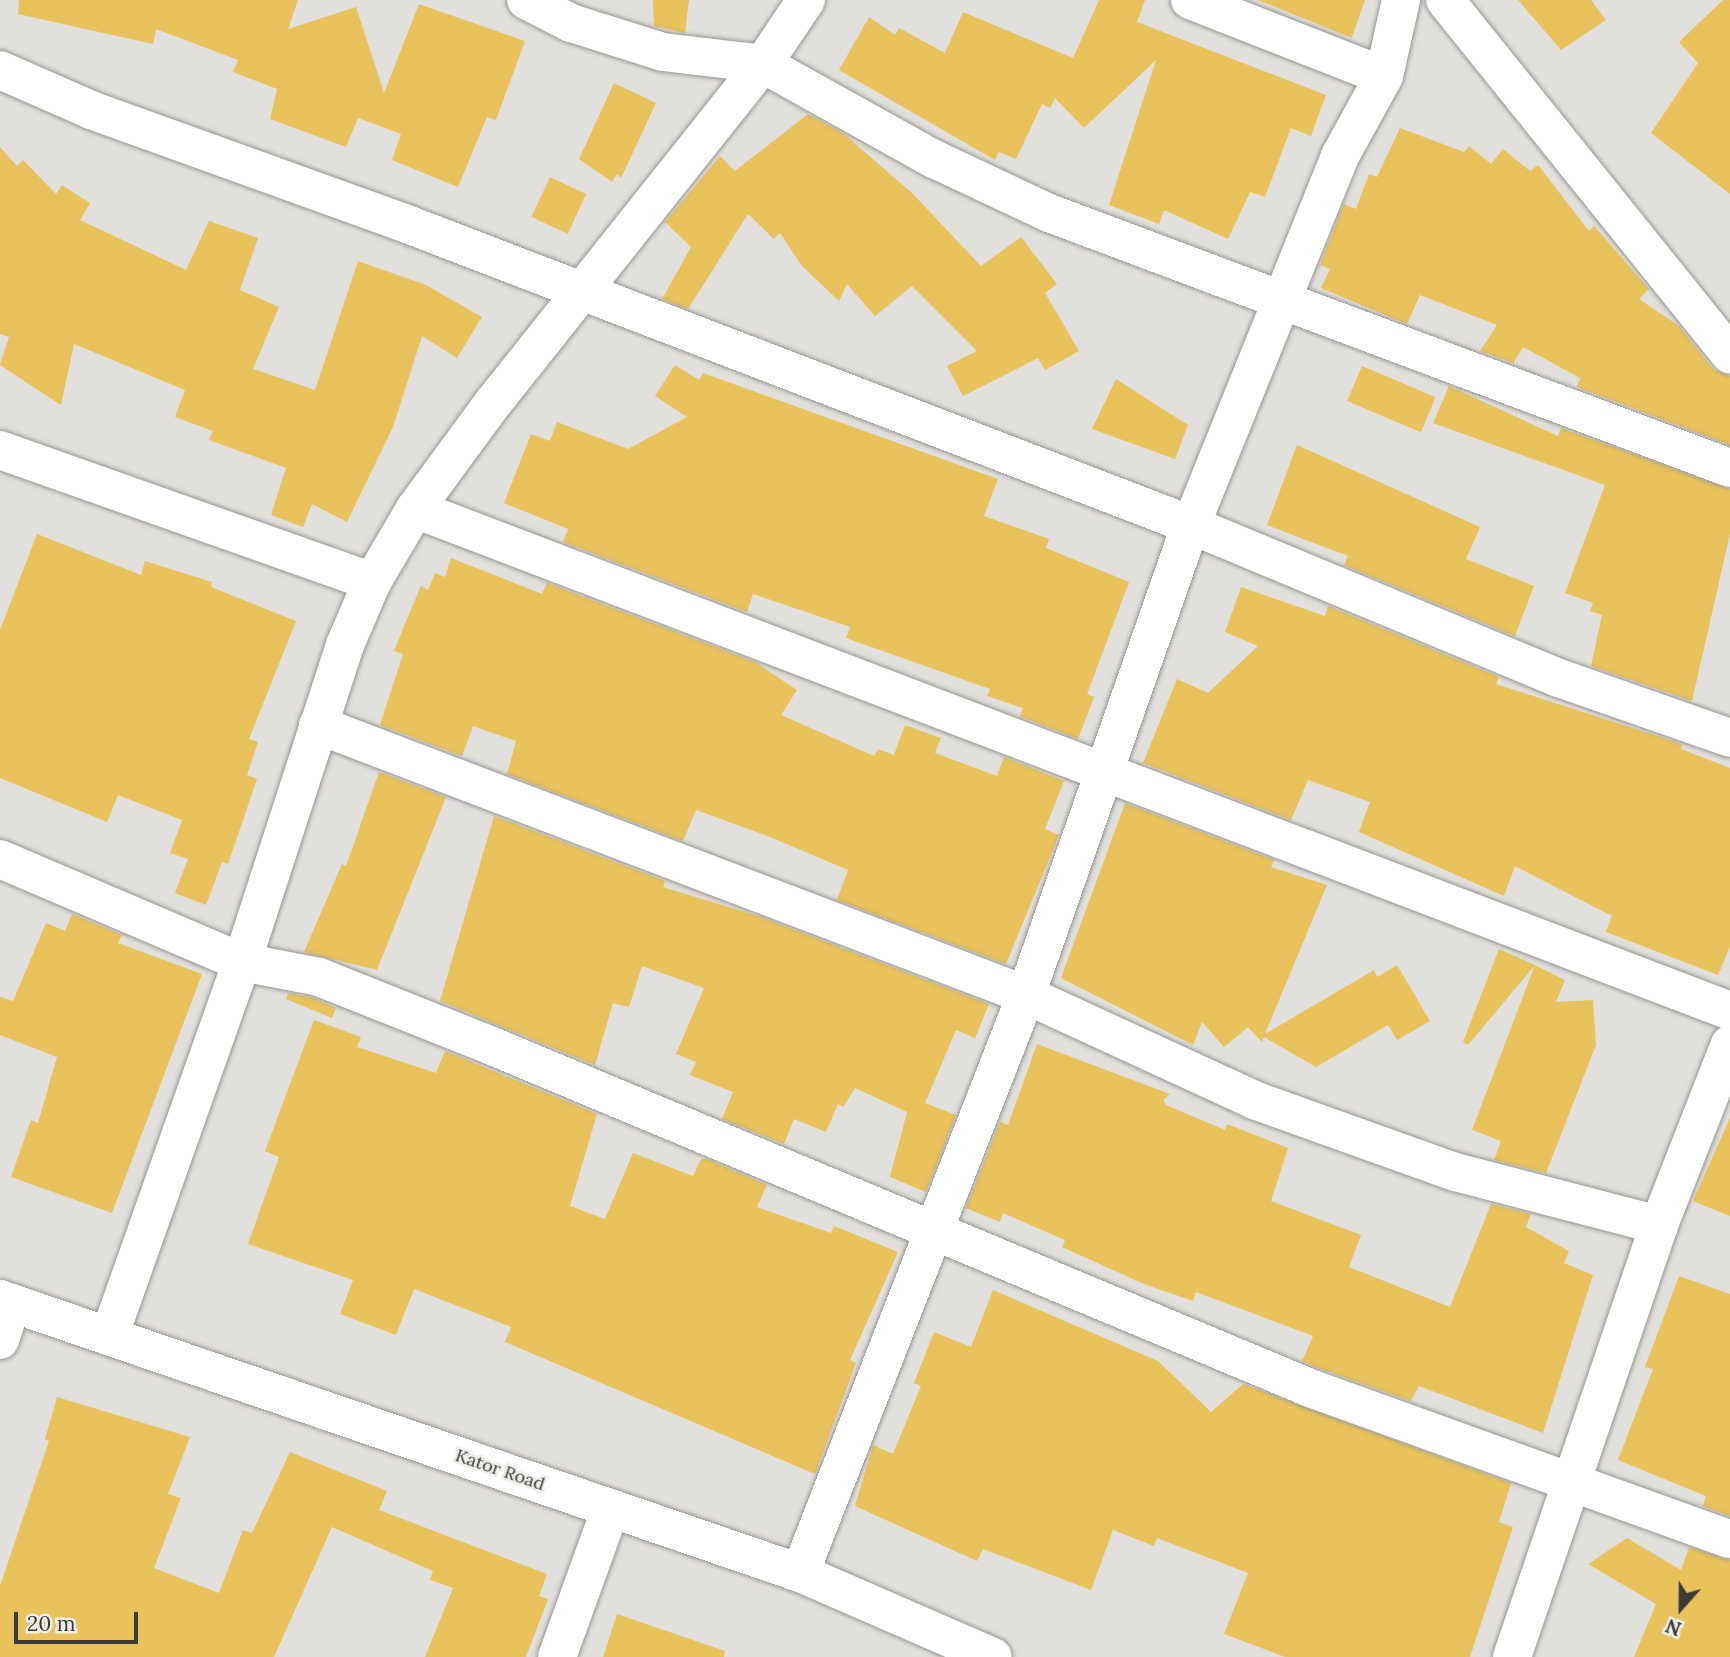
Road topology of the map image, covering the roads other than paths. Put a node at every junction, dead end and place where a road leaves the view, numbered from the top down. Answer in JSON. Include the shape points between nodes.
{"nodes":[{"id":1,"x":526,"y":0,"type":"edge"},
{"id":2,"x":806,"y":0,"type":"edge"},
{"id":3,"x":1190,"y":0,"type":"edge"},
{"id":4,"x":1401,"y":0,"type":"edge"},
{"id":5,"x":1445,"y":0,"type":"edge"},
{"id":6,"x":764,"y":64,"type":"junction"},
{"id":7,"x":0,"y":70,"type":"edge"},
{"id":8,"x":1384,"y":76,"type":"junction"},
{"id":9,"x":583,"y":295,"type":"junction"},
{"id":10,"x":1280,"y":302,"type":"junction"},
{"id":11,"x":1730,"y":355,"type":"edge"},
{"id":12,"x":0,"y":450,"type":"edge"},
{"id":13,"x":1730,"y":468,"type":"edge"},
{"id":14,"x":415,"y":509,"type":"junction"},
{"id":15,"x":1191,"y":525,"type":"junction"},
{"id":16,"x":372,"y":582,"type":"junction"},
{"id":17,"x":318,"y":725,"type":"junction"},
{"id":18,"x":1730,"y":738,"type":"edge"},
{"id":19,"x":1106,"y":772,"type":"junction"},
{"id":20,"x":0,"y":859,"type":"edge"},
{"id":21,"x":242,"y":962,"type":"junction"},
{"id":22,"x":1026,"y":995,"type":"junction"},
{"id":23,"x":1730,"y":1011,"type":"edge"},
{"id":24,"x":1730,"y":1044,"type":"edge"},
{"id":25,"x":1659,"y":1225,"type":"junction"},
{"id":26,"x":934,"y":1233,"type":"junction"},
{"id":27,"x":6,"y":1301,"type":"edge"},
{"id":28,"x":110,"y":1334,"type":"junction"},
{"id":29,"x":0,"y":1340,"type":"edge"},
{"id":30,"x":1576,"y":1480,"type":"junction"},
{"id":31,"x":611,"y":1508,"type":"junction"},
{"id":32,"x":1730,"y":1539,"type":"edge"},
{"id":33,"x":800,"y":1573,"type":"junction"},
{"id":34,"x":557,"y":1657,"type":"edge"},
{"id":35,"x":993,"y":1657,"type":"edge"},
{"id":36,"x":1512,"y":1657,"type":"edge"}],
"edges":[{"from":1,"to":6,"type":"street","via":[[570,23],[663,52]]},
{"from":2,"to":6,"type":"street"},
{"from":3,"to":8,"type":"street"},
{"from":4,"to":8,"type":"street"},
{"from":5,"to":11,"type":"street"},
{"from":6,"to":9,"type":"street"},
{"from":6,"to":10,"type":"street","via":[[934,159],[1049,213]]},
{"from":7,"to":9,"type":"street","via":[[91,110],[407,224]]},
{"from":8,"to":10,"type":"street","via":[[1340,156]]},
{"from":9,"to":14,"type":"street","via":[[493,403]]},
{"from":9,"to":15,"type":"street"},
{"from":10,"to":13,"type":"street"},
{"from":10,"to":15,"type":"street"},
{"from":12,"to":16,"type":"street"},
{"from":14,"to":16,"type":"street"},
{"from":14,"to":19,"type":"street"},
{"from":15,"to":18,"type":"street","via":[[1559,678]]},
{"from":15,"to":19,"type":"street"},
{"from":16,"to":17,"type":"street"},
{"from":17,"to":21,"type":"street"},
{"from":17,"to":22,"type":"street"},
{"from":19,"to":22,"type":"street"},
{"from":19,"to":23,"type":"street"},
{"from":20,"to":21,"type":"street"},
{"from":21,"to":26,"type":"street","via":[[319,976]]},
{"from":21,"to":28,"type":"street"},
{"from":22,"to":25,"type":"street","via":[[1254,1100],[1455,1172]]},
{"from":22,"to":26,"type":"street"},
{"from":24,"to":25,"type":"street"},
{"from":25,"to":30,"type":"street"},
{"from":26,"to":30,"type":"street","via":[[1310,1388]]},
{"from":26,"to":33,"type":"street"},
{"from":27,"to":28,"type":"street","name":"Kator Road"},
{"from":27,"to":29,"type":"street"},
{"from":28,"to":31,"type":"street","name":"Kator Road"},
{"from":30,"to":32,"type":"street"},
{"from":30,"to":36,"type":"street"},
{"from":31,"to":33,"type":"street","name":"Kator Road"},
{"from":31,"to":34,"type":"street"},
{"from":33,"to":35,"type":"street","name":"Kator Road"}]}
